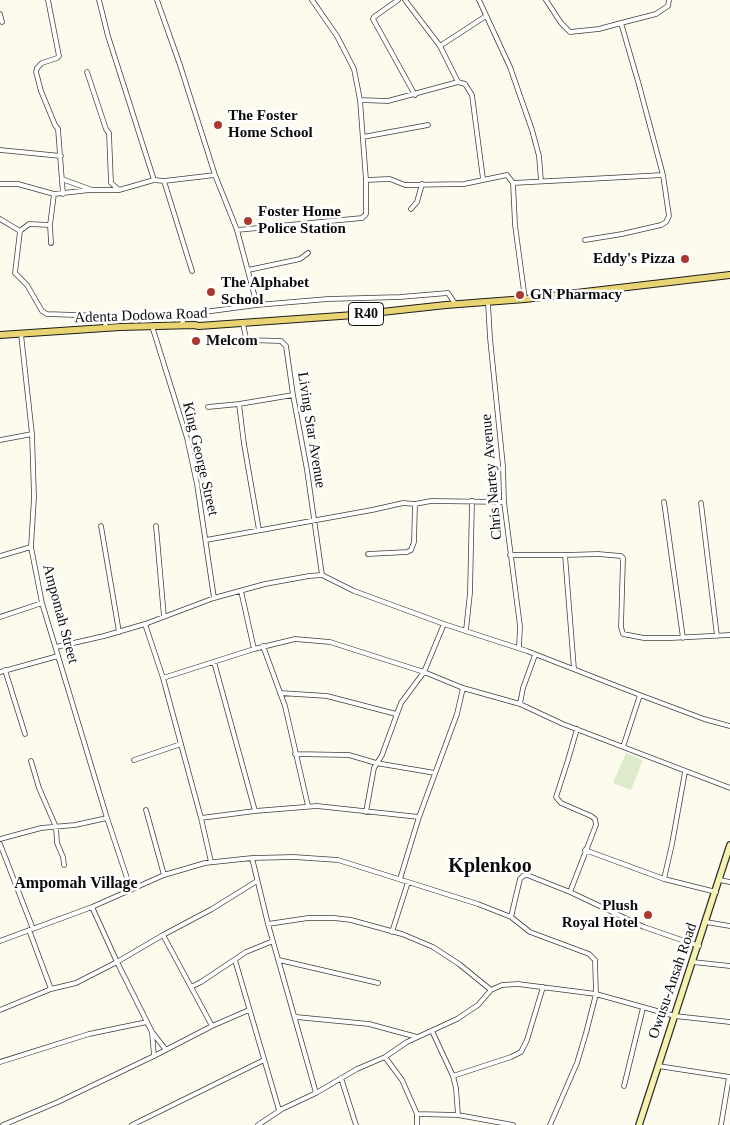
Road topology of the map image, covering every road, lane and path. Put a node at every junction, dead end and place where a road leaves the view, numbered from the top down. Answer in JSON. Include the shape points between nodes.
{"nodes":[{"id":1,"x":48,"y":0,"type":"edge"},
{"id":2,"x":99,"y":0,"type":"edge"},
{"id":3,"x":157,"y":0,"type":"edge"},
{"id":4,"x":312,"y":0,"type":"edge"},
{"id":5,"x":398,"y":0,"type":"edge"},
{"id":6,"x":405,"y":0,"type":"edge"},
{"id":7,"x":479,"y":0,"type":"edge"},
{"id":8,"x":546,"y":0,"type":"edge"},
{"id":9,"x":669,"y":0,"type":"edge"},
{"id":10,"x":0,"y":14,"type":"edge"},
{"id":11,"x":486,"y":16,"type":"junction"},
{"id":12,"x":2,"y":22,"type":"dead end"},
{"id":13,"x":621,"y":23,"type":"junction"},
{"id":14,"x":440,"y":46,"type":"junction"},
{"id":15,"x":87,"y":72,"type":"dead end"},
{"id":16,"x":458,"y":82,"type":"junction"},
{"id":17,"x":415,"y":95,"type":"junction"},
{"id":18,"x":360,"y":100,"type":"junction"},
{"id":19,"x":428,"y":125,"type":"dead end"},
{"id":20,"x":363,"y":137,"type":"junction"},
{"id":21,"x":0,"y":150,"type":"edge"},
{"id":22,"x":61,"y":156,"type":"junction"},
{"id":23,"x":215,"y":175,"type":"junction"},
{"id":24,"x":663,"y":175,"type":"junction"},
{"id":25,"x":62,"y":179,"type":"junction"},
{"id":26,"x":483,"y":179,"type":"junction"},
{"id":27,"x":154,"y":180,"type":"junction"},
{"id":28,"x":366,"y":180,"type":"junction"},
{"id":29,"x":541,"y":180,"type":"junction"},
{"id":30,"x":164,"y":181,"type":"junction"},
{"id":31,"x":512,"y":183,"type":"junction"},
{"id":32,"x":0,"y":184,"type":"edge"},
{"id":33,"x":422,"y":184,"type":"junction"},
{"id":34,"x":92,"y":190,"type":"junction"},
{"id":35,"x":119,"y":190,"type":"junction"},
{"id":36,"x":54,"y":194,"type":"junction"},
{"id":37,"x":63,"y":194,"type":"junction"},
{"id":38,"x":411,"y":209,"type":"dead end"},
{"id":39,"x":0,"y":219,"type":"edge"},
{"id":40,"x":50,"y":225,"type":"junction"},
{"id":41,"x":237,"y":230,"type":"junction"},
{"id":42,"x":20,"y":231,"type":"junction"},
{"id":43,"x":585,"y":240,"type":"dead end"},
{"id":44,"x":50,"y":243,"type":"dead end"},
{"id":45,"x":308,"y":253,"type":"dead end"},
{"id":46,"x":248,"y":270,"type":"junction"},
{"id":47,"x":192,"y":271,"type":"dead end"},
{"id":48,"x":730,"y":275,"type":"edge"},
{"id":49,"x":524,"y":299,"type":"junction"},
{"id":50,"x":488,"y":303,"type":"junction"},
{"id":51,"x":257,"y":305,"type":"junction"},
{"id":52,"x":456,"y":305,"type":"junction"},
{"id":53,"x":243,"y":324,"type":"junction"},
{"id":54,"x":152,"y":326,"type":"junction"},
{"id":55,"x":181,"y":326,"type":"junction"},
{"id":56,"x":106,"y":328,"type":"junction"},
{"id":57,"x":21,"y":334,"type":"junction"},
{"id":58,"x":0,"y":335,"type":"edge"},
{"id":59,"x":293,"y":395,"type":"junction"},
{"id":60,"x":239,"y":404,"type":"junction"},
{"id":61,"x":208,"y":407,"type":"dead end"},
{"id":62,"x":32,"y":434,"type":"junction"},
{"id":63,"x":0,"y":440,"type":"edge"},
{"id":64,"x":472,"y":501,"type":"junction"},
{"id":65,"x":504,"y":502,"type":"junction"},
{"id":66,"x":664,"y":502,"type":"dead end"},
{"id":67,"x":701,"y":503,"type":"dead end"},
{"id":68,"x":415,"y":504,"type":"junction"},
{"id":69,"x":314,"y":520,"type":"junction"},
{"id":70,"x":101,"y":526,"type":"dead end"},
{"id":71,"x":156,"y":526,"type":"dead end"},
{"id":72,"x":259,"y":530,"type":"junction"},
{"id":73,"x":206,"y":540,"type":"junction"},
{"id":74,"x":31,"y":547,"type":"junction"},
{"id":75,"x":368,"y":554,"type":"dead end"},
{"id":76,"x":510,"y":555,"type":"junction"},
{"id":77,"x":565,"y":555,"type":"junction"},
{"id":78,"x":0,"y":556,"type":"edge"},
{"id":79,"x":322,"y":575,"type":"junction"},
{"id":80,"x":241,"y":591,"type":"junction"},
{"id":81,"x":214,"y":598,"type":"junction"},
{"id":82,"x":42,"y":603,"type":"junction"},
{"id":83,"x":0,"y":617,"type":"edge"},
{"id":84,"x":164,"y":617,"type":"junction"},
{"id":85,"x":145,"y":624,"type":"junction"},
{"id":86,"x":444,"y":624,"type":"junction"},
{"id":87,"x":466,"y":630,"type":"junction"},
{"id":88,"x":119,"y":632,"type":"junction"},
{"id":89,"x":730,"y":635,"type":"edge"},
{"id":90,"x":718,"y":636,"type":"junction"},
{"id":91,"x":683,"y":638,"type":"junction"},
{"id":92,"x":263,"y":646,"type":"junction"},
{"id":93,"x":56,"y":648,"type":"junction"},
{"id":94,"x":519,"y":648,"type":"junction"},
{"id":95,"x":254,"y":649,"type":"junction"},
{"id":96,"x":535,"y":655,"type":"junction"},
{"id":97,"x":58,"y":656,"type":"junction"},
{"id":98,"x":214,"y":662,"type":"junction"},
{"id":99,"x":574,"y":669,"type":"junction"},
{"id":100,"x":2,"y":671,"type":"edge"},
{"id":101,"x":424,"y":672,"type":"junction"},
{"id":102,"x":163,"y":678,"type":"junction"},
{"id":103,"x":463,"y":688,"type":"junction"},
{"id":104,"x":280,"y":693,"type":"junction"},
{"id":105,"x":640,"y":695,"type":"junction"},
{"id":106,"x":520,"y":704,"type":"junction"},
{"id":107,"x":396,"y":714,"type":"junction"},
{"id":108,"x":730,"y":726,"type":"edge"},
{"id":109,"x":577,"y":729,"type":"junction"},
{"id":110,"x":25,"y":734,"type":"dead end"},
{"id":111,"x":181,"y":744,"type":"junction"},
{"id":112,"x":623,"y":747,"type":"junction"},
{"id":113,"x":295,"y":754,"type":"junction"},
{"id":114,"x":134,"y":760,"type":"dead end"},
{"id":115,"x":31,"y":761,"type":"dead end"},
{"id":116,"x":376,"y":763,"type":"junction"},
{"id":117,"x":435,"y":772,"type":"junction"},
{"id":118,"x":685,"y":772,"type":"junction"},
{"id":119,"x":730,"y":788,"type":"edge"},
{"id":120,"x":308,"y":806,"type":"junction"},
{"id":121,"x":146,"y":810,"type":"dead end"},
{"id":122,"x":255,"y":810,"type":"junction"},
{"id":123,"x":366,"y":812,"type":"junction"},
{"id":124,"x":419,"y":817,"type":"junction"},
{"id":125,"x":107,"y":818,"type":"junction"},
{"id":126,"x":201,"y":818,"type":"junction"},
{"id":127,"x":56,"y":827,"type":"junction"},
{"id":128,"x":0,"y":839,"type":"edge"},
{"id":129,"x":0,"y":844,"type":"edge"},
{"id":130,"x":730,"y":845,"type":"edge"},
{"id":131,"x":585,"y":850,"type":"junction"},
{"id":132,"x":252,"y":858,"type":"junction"},
{"id":133,"x":211,"y":862,"type":"junction"},
{"id":134,"x":64,"y":865,"type":"dead end"},
{"id":135,"x":164,"y":875,"type":"junction"},
{"id":136,"x":400,"y":879,"type":"junction"},
{"id":137,"x":664,"y":879,"type":"junction"},
{"id":138,"x":720,"y":880,"type":"junction"},
{"id":139,"x":257,"y":881,"type":"junction"},
{"id":140,"x":408,"y":882,"type":"junction"},
{"id":141,"x":730,"y":882,"type":"edge"},
{"id":142,"x":131,"y":890,"type":"junction"},
{"id":143,"x":570,"y":892,"type":"junction"},
{"id":144,"x":716,"y":892,"type":"junction"},
{"id":145,"x":92,"y":906,"type":"junction"},
{"id":146,"x":511,"y":917,"type":"junction"},
{"id":147,"x":706,"y":922,"type":"junction"},
{"id":148,"x":268,"y":924,"type":"junction"},
{"id":149,"x":730,"y":926,"type":"edge"},
{"id":150,"x":31,"y":930,"type":"junction"},
{"id":151,"x":392,"y":932,"type":"junction"},
{"id":152,"x":162,"y":936,"type":"junction"},
{"id":153,"x":273,"y":941,"type":"junction"},
{"id":154,"x":0,"y":942,"type":"edge"},
{"id":155,"x":699,"y":946,"type":"junction"},
{"id":156,"x":235,"y":960,"type":"junction"},
{"id":157,"x":279,"y":960,"type":"junction"},
{"id":158,"x":117,"y":962,"type":"junction"},
{"id":159,"x":693,"y":962,"type":"junction"},
{"id":160,"x":730,"y":966,"type":"edge"},
{"id":161,"x":378,"y":983,"type":"dead end"},
{"id":162,"x":191,"y":987,"type":"junction"},
{"id":163,"x":543,"y":987,"type":"junction"},
{"id":164,"x":51,"y":989,"type":"junction"},
{"id":165,"x":491,"y":990,"type":"junction"},
{"id":166,"x":596,"y":994,"type":"junction"},
{"id":167,"x":644,"y":1008,"type":"junction"},
{"id":168,"x":0,"y":1010,"type":"edge"},
{"id":169,"x":250,"y":1010,"type":"junction"},
{"id":170,"x":675,"y":1016,"type":"junction"},
{"id":171,"x":296,"y":1017,"type":"junction"},
{"id":172,"x":147,"y":1022,"type":"junction"},
{"id":173,"x":730,"y":1022,"type":"edge"},
{"id":174,"x":212,"y":1026,"type":"junction"},
{"id":175,"x":432,"y":1031,"type":"junction"},
{"id":176,"x":152,"y":1032,"type":"junction"},
{"id":177,"x":417,"y":1037,"type":"junction"},
{"id":178,"x":166,"y":1050,"type":"junction"},
{"id":179,"x":154,"y":1056,"type":"junction"},
{"id":180,"x":385,"y":1057,"type":"junction"},
{"id":181,"x":264,"y":1060,"type":"junction"},
{"id":182,"x":0,"y":1062,"type":"edge"},
{"id":183,"x":658,"y":1066,"type":"junction"},
{"id":184,"x":453,"y":1076,"type":"junction"},
{"id":185,"x":730,"y":1077,"type":"edge"},
{"id":186,"x":341,"y":1078,"type":"junction"},
{"id":187,"x":624,"y":1086,"type":"dead end"},
{"id":188,"x":316,"y":1092,"type":"junction"},
{"id":189,"x":280,"y":1110,"type":"junction"},
{"id":190,"x":417,"y":1114,"type":"junction"},
{"id":191,"x":458,"y":1116,"type":"junction"},
{"id":192,"x":3,"y":1125,"type":"edge"},
{"id":193,"x":132,"y":1125,"type":"edge"},
{"id":194,"x":258,"y":1125,"type":"edge"},
{"id":195,"x":356,"y":1125,"type":"edge"},
{"id":196,"x":417,"y":1125,"type":"edge"},
{"id":197,"x":513,"y":1125,"type":"edge"},
{"id":198,"x":550,"y":1125,"type":"edge"},
{"id":199,"x":639,"y":1125,"type":"edge"},
{"id":200,"x":721,"y":1125,"type":"edge"}],
"edges":[{"from":1,"to":22,"type":"street","via":[[59,56],[42,63],[36,72],[58,129]]},
{"from":2,"to":27,"type":"street"},
{"from":3,"to":23,"type":"street"},
{"from":4,"to":18,"type":"street","via":[[337,36],[353,67]]},
{"from":5,"to":17,"type":"street","via":[[374,19]]},
{"from":6,"to":14,"type":"street"},
{"from":7,"to":11,"type":"street"},
{"from":8,"to":13,"type":"street","via":[[570,32]]},
{"from":9,"to":13,"type":"street","via":[[668,6],[656,14]]},
{"from":10,"to":12,"type":"street"},
{"from":11,"to":14,"type":"street"},
{"from":11,"to":29,"type":"street","via":[[510,67],[526,112],[539,156]]},
{"from":13,"to":24,"type":"street"},
{"from":14,"to":16,"type":"street"},
{"from":15,"to":35,"type":"street","via":[[109,133],[111,183]]},
{"from":16,"to":17,"type":"street"},
{"from":16,"to":26,"type":"street","via":[[465,84],[472,95]]},
{"from":17,"to":18,"type":"street","via":[[386,102]]},
{"from":18,"to":20,"type":"street"},
{"from":19,"to":20,"type":"street"},
{"from":20,"to":28,"type":"street"},
{"from":21,"to":22,"type":"street"},
{"from":22,"to":25,"type":"street"},
{"from":23,"to":30,"type":"street"},
{"from":23,"to":41,"type":"street"},
{"from":24,"to":29,"type":"street"},
{"from":24,"to":43,"type":"street","via":[[669,216],[666,222]]},
{"from":25,"to":34,"type":"street"},
{"from":25,"to":37,"type":"street"},
{"from":26,"to":31,"type":"street","via":[[508,175]]},
{"from":26,"to":33,"type":"street","via":[[464,184]]},
{"from":27,"to":30,"type":"street"},
{"from":27,"to":35,"type":"street"},
{"from":28,"to":33,"type":"street","via":[[390,179],[405,185]]},
{"from":28,"to":41,"type":"street","via":[[366,214],[363,217]]},
{"from":29,"to":31,"type":"street"},
{"from":30,"to":47,"type":"street"},
{"from":31,"to":49,"type":"street"},
{"from":32,"to":36,"type":"street","via":[[18,184]]},
{"from":33,"to":38,"type":"street","via":[[417,202]]},
{"from":34,"to":35,"type":"street"},
{"from":34,"to":37,"type":"street"},
{"from":36,"to":37,"type":"street"},
{"from":36,"to":40,"type":"street"},
{"from":39,"to":42,"type":"street"},
{"from":40,"to":42,"type":"street","via":[[29,224]]},
{"from":40,"to":44,"type":"street"},
{"from":41,"to":46,"type":"street"},
{"from":42,"to":56,"type":"street","via":[[15,273],[42,311],[46,314],[104,316]]},
{"from":45,"to":46,"type":"street","via":[[300,259]]},
{"from":46,"to":51,"type":"street"},
{"from":48,"to":49,"type":"main road","name":"Adenta Dodowa Road","number":"R40"},
{"from":49,"to":50,"type":"main road","name":"Adenta Dodowa Road","number":"R40"},
{"from":50,"to":52,"type":"main road","name":"Adenta Dodowa Road","number":"R40"},
{"from":50,"to":65,"type":"street","name":"Chris Nartey Avenue"},
{"from":51,"to":52,"type":"street","via":[[448,293]]},
{"from":51,"to":55,"type":"street","via":[[189,314]]},
{"from":52,"to":53,"type":"main road","name":"Adenta Dodowa Road","number":"R40"},
{"from":53,"to":55,"type":"main road","name":"Adenta Dodowa Road","number":"R40"},
{"from":53,"to":59,"type":"street","name":"Living Star Avenue","via":[[248,340],[285,344]]},
{"from":54,"to":55,"type":"main road","name":"Adenta Dodowa Road","number":"R40"},
{"from":54,"to":56,"type":"main road","name":"Adenta Dodowa Road","number":"R40"},
{"from":54,"to":73,"type":"street","name":"King George Street","via":[[187,438]]},
{"from":56,"to":57,"type":"main road","name":"Adenta Dodowa Road","number":"R40"},
{"from":57,"to":58,"type":"main road","name":"Adenta Dodowa Road","number":"R40"},
{"from":57,"to":62,"type":"street","name":"Ampomah Street"},
{"from":59,"to":60,"type":"street"},
{"from":59,"to":69,"type":"street","name":"Living Star Avenue"},
{"from":60,"to":61,"type":"street"},
{"from":60,"to":72,"type":"street"},
{"from":62,"to":63,"type":"street"},
{"from":62,"to":74,"type":"street","name":"Ampomah Street","via":[[34,497]]},
{"from":64,"to":65,"type":"street"},
{"from":64,"to":68,"type":"street"},
{"from":64,"to":87,"type":"street"},
{"from":65,"to":76,"type":"street","name":"Chris Nartey Avenue"},
{"from":66,"to":91,"type":"street"},
{"from":67,"to":90,"type":"street"},
{"from":68,"to":69,"type":"street","via":[[403,503]]},
{"from":68,"to":75,"type":"street","via":[[411,550]]},
{"from":69,"to":72,"type":"street"},
{"from":69,"to":79,"type":"street","name":"Living Star Avenue"},
{"from":70,"to":88,"type":"street"},
{"from":71,"to":84,"type":"street"},
{"from":72,"to":73,"type":"street"},
{"from":73,"to":81,"type":"street","name":"King George Street"},
{"from":74,"to":78,"type":"street"},
{"from":74,"to":82,"type":"street","name":"Ampomah Street"},
{"from":76,"to":77,"type":"street"},
{"from":76,"to":94,"type":"street","name":"Chris Nartey Avenue","via":[[520,626]]},
{"from":77,"to":91,"type":"street","via":[[621,556],[620,627],[623,634],[644,638]]},
{"from":77,"to":99,"type":"street"},
{"from":79,"to":80,"type":"street"},
{"from":79,"to":86,"type":"street"},
{"from":80,"to":81,"type":"street"},
{"from":80,"to":95,"type":"street"},
{"from":81,"to":84,"type":"street"},
{"from":82,"to":83,"type":"street"},
{"from":82,"to":93,"type":"street","name":"Ampomah Street"},
{"from":84,"to":85,"type":"street"},
{"from":85,"to":88,"type":"street"},
{"from":85,"to":102,"type":"street"},
{"from":86,"to":87,"type":"street"},
{"from":86,"to":101,"type":"street"},
{"from":87,"to":94,"type":"street"},
{"from":88,"to":93,"type":"street"},
{"from":89,"to":90,"type":"street"},
{"from":90,"to":91,"type":"street"},
{"from":92,"to":95,"type":"street"},
{"from":92,"to":101,"type":"street","via":[[295,640],[330,642]]},
{"from":92,"to":104,"type":"street"},
{"from":93,"to":97,"type":"street","name":"Ampomah Street"},
{"from":94,"to":96,"type":"street"},
{"from":95,"to":98,"type":"street"},
{"from":96,"to":99,"type":"street"},
{"from":96,"to":106,"type":"street"},
{"from":97,"to":100,"type":"street"},
{"from":97,"to":125,"type":"street","name":"Ampomah Street"},
{"from":98,"to":102,"type":"street"},
{"from":98,"to":122,"type":"street"},
{"from":99,"to":105,"type":"street"},
{"from":100,"to":110,"type":"street"},
{"from":101,"to":103,"type":"street"},
{"from":101,"to":107,"type":"street"},
{"from":102,"to":111,"type":"street"},
{"from":103,"to":106,"type":"street"},
{"from":103,"to":117,"type":"street","via":[[457,714]]},
{"from":104,"to":107,"type":"street","via":[[327,696]]},
{"from":104,"to":113,"type":"street"},
{"from":105,"to":108,"type":"street"},
{"from":105,"to":112,"type":"street"},
{"from":106,"to":109,"type":"street"},
{"from":107,"to":116,"type":"street","via":[[382,755]]},
{"from":109,"to":112,"type":"street"},
{"from":109,"to":131,"type":"street","via":[[556,797],[561,804],[595,820],[596,825]]},
{"from":111,"to":114,"type":"street"},
{"from":111,"to":126,"type":"street"},
{"from":112,"to":118,"type":"street"},
{"from":113,"to":116,"type":"street","via":[[349,755]]},
{"from":113,"to":120,"type":"street"},
{"from":115,"to":127,"type":"street"},
{"from":116,"to":117,"type":"street"},
{"from":116,"to":123,"type":"street"},
{"from":117,"to":124,"type":"street"},
{"from":118,"to":119,"type":"street"},
{"from":118,"to":137,"type":"street"},
{"from":120,"to":122,"type":"street"},
{"from":120,"to":123,"type":"street"},
{"from":121,"to":135,"type":"street"},
{"from":122,"to":126,"type":"street"},
{"from":123,"to":124,"type":"street"},
{"from":124,"to":136,"type":"street"},
{"from":125,"to":127,"type":"street"},
{"from":125,"to":142,"type":"street","name":"Ampomah Street"},
{"from":126,"to":133,"type":"street"},
{"from":127,"to":128,"type":"street"},
{"from":127,"to":134,"type":"street"},
{"from":129,"to":150,"type":"street"},
{"from":130,"to":138,"type":"street","name":"Owusu-Ansah Road"},
{"from":131,"to":137,"type":"street"},
{"from":131,"to":143,"type":"street"},
{"from":132,"to":133,"type":"street"},
{"from":132,"to":136,"type":"street","via":[[338,860]]},
{"from":132,"to":139,"type":"street"},
{"from":133,"to":135,"type":"street"},
{"from":135,"to":142,"type":"street"},
{"from":136,"to":140,"type":"street"},
{"from":137,"to":144,"type":"street"},
{"from":138,"to":141,"type":"street"},
{"from":138,"to":144,"type":"street","name":"Owusu-Ansah Road"},
{"from":139,"to":148,"type":"street"},
{"from":139,"to":152,"type":"street"},
{"from":140,"to":146,"type":"street"},
{"from":140,"to":151,"type":"street"},
{"from":142,"to":145,"type":"street"},
{"from":143,"to":146,"type":"street","via":[[528,875],[522,876]]},
{"from":143,"to":155,"type":"street","via":[[644,927]]},
{"from":144,"to":147,"type":"street","name":"Owusu-Ansah Road"},
{"from":145,"to":150,"type":"street"},
{"from":145,"to":158,"type":"street"},
{"from":146,"to":166,"type":"street","via":[[536,935],[593,957]]},
{"from":147,"to":149,"type":"street"},
{"from":147,"to":155,"type":"street","name":"Owusu-Ansah Road"},
{"from":148,"to":151,"type":"street","via":[[334,918]]},
{"from":148,"to":153,"type":"street"},
{"from":150,"to":154,"type":"street"},
{"from":150,"to":164,"type":"street"},
{"from":151,"to":165,"type":"street","via":[[416,938],[433,947]]},
{"from":152,"to":158,"type":"street"},
{"from":152,"to":162,"type":"street"},
{"from":153,"to":156,"type":"street"},
{"from":153,"to":157,"type":"street"},
{"from":155,"to":159,"type":"street","name":"Owusu-Ansah Road"},
{"from":156,"to":162,"type":"street"},
{"from":156,"to":169,"type":"street"},
{"from":157,"to":161,"type":"street"},
{"from":157,"to":171,"type":"street"},
{"from":158,"to":164,"type":"street","via":[[76,983]]},
{"from":158,"to":172,"type":"street"},
{"from":159,"to":160,"type":"street"},
{"from":159,"to":170,"type":"street","name":"Owusu-Ansah Road"},
{"from":162,"to":174,"type":"street"},
{"from":163,"to":165,"type":"street","via":[[507,985]]},
{"from":163,"to":166,"type":"street"},
{"from":163,"to":184,"type":"street","via":[[521,1052]]},
{"from":164,"to":168,"type":"street"},
{"from":165,"to":175,"type":"street","via":[[468,1013]]},
{"from":166,"to":167,"type":"street"},
{"from":166,"to":198,"type":"street","via":[[577,1063]]},
{"from":167,"to":170,"type":"street"},
{"from":167,"to":187,"type":"street"},
{"from":169,"to":174,"type":"street"},
{"from":169,"to":181,"type":"street"},
{"from":170,"to":173,"type":"street"},
{"from":170,"to":183,"type":"street","name":"Owusu-Ansah Road"},
{"from":171,"to":177,"type":"street","via":[[369,1024]]},
{"from":171,"to":188,"type":"street"},
{"from":172,"to":176,"type":"street"},
{"from":172,"to":182,"type":"street","via":[[90,1034]]},
{"from":174,"to":178,"type":"street"},
{"from":175,"to":177,"type":"street"},
{"from":175,"to":184,"type":"street"},
{"from":176,"to":178,"type":"street"},
{"from":176,"to":179,"type":"street"},
{"from":177,"to":180,"type":"street"},
{"from":178,"to":179,"type":"street"},
{"from":179,"to":192,"type":"street"},
{"from":180,"to":186,"type":"street"},
{"from":180,"to":190,"type":"street","via":[[399,1075]]},
{"from":181,"to":189,"type":"street"},
{"from":181,"to":193,"type":"street"},
{"from":183,"to":185,"type":"street"},
{"from":183,"to":199,"type":"street","name":"Owusu-Ansah Road"},
{"from":184,"to":191,"type":"street"},
{"from":185,"to":200,"type":"street"},
{"from":186,"to":188,"type":"street"},
{"from":186,"to":195,"type":"street"},
{"from":188,"to":189,"type":"street"},
{"from":189,"to":194,"type":"street"},
{"from":190,"to":191,"type":"street"},
{"from":190,"to":196,"type":"street"},
{"from":191,"to":197,"type":"street"}]}
